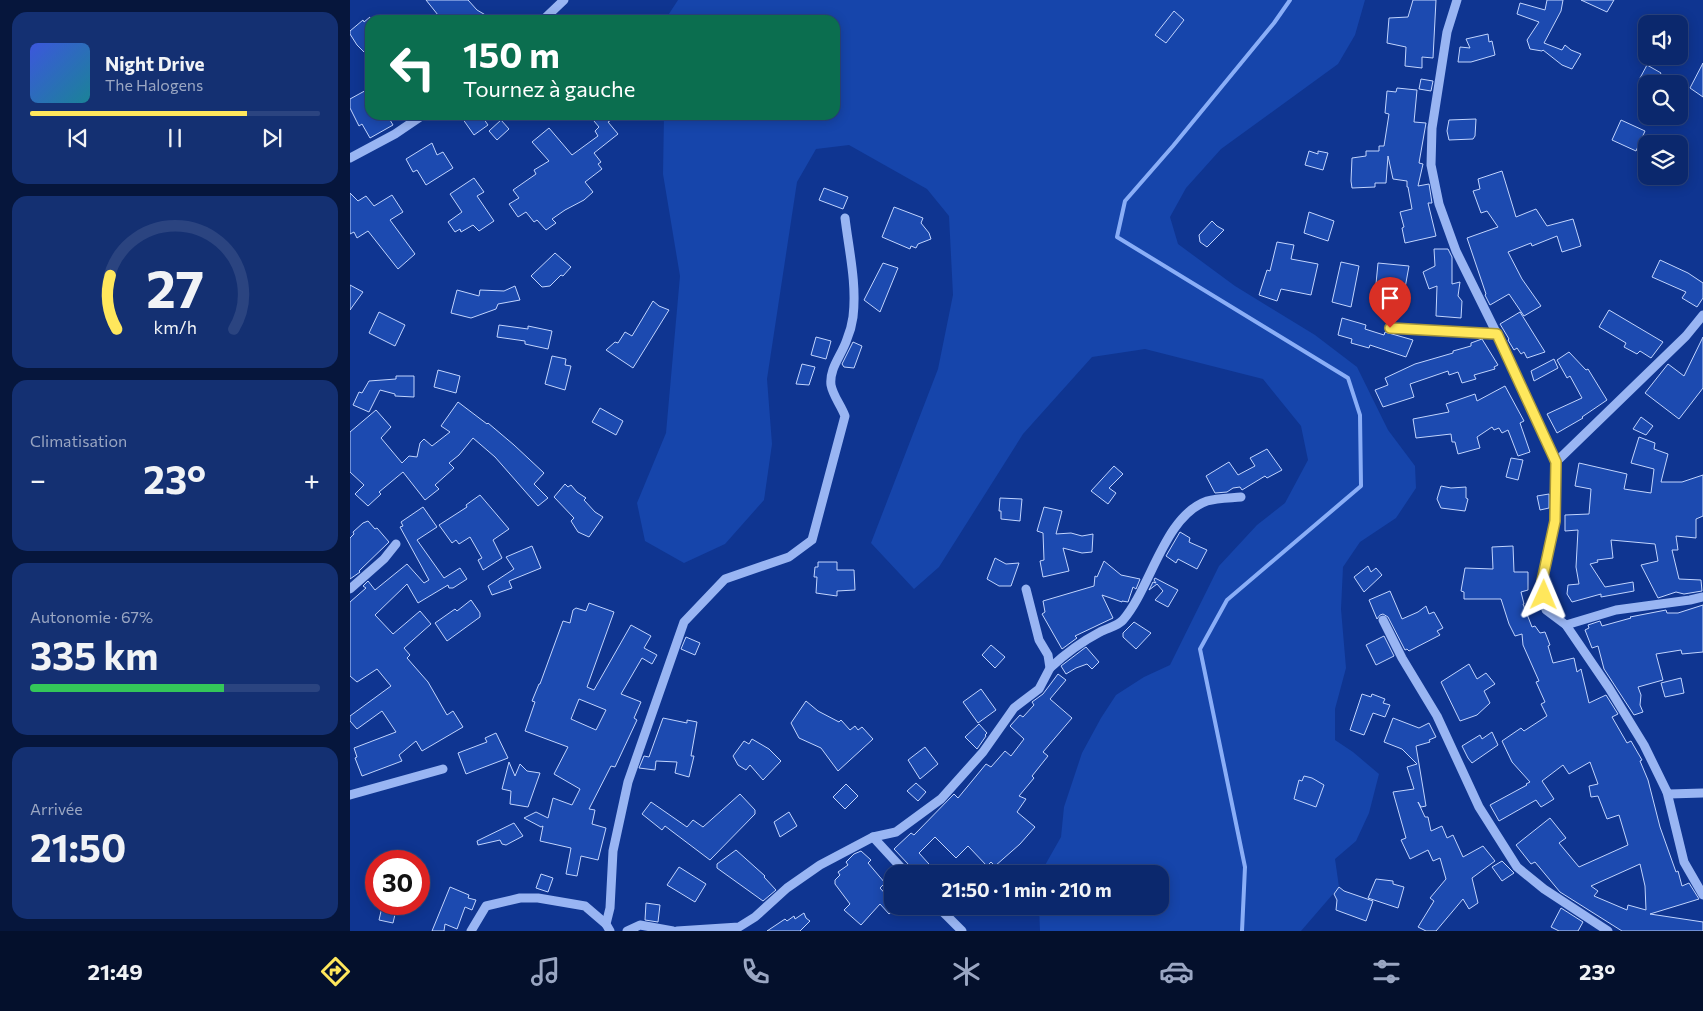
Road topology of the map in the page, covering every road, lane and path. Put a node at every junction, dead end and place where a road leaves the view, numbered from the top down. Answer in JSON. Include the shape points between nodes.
{"nodes":[{"id":1,"x":564,"y":0,"type":"edge"},
{"id":2,"x":1457,"y":0,"type":"edge"},
{"id":3,"x":548,"y":15,"type":"edge"},
{"id":4,"x":416,"y":120,"type":"edge"},
{"id":5,"x":350,"y":158,"type":"edge"},
{"id":6,"x":845,"y":218,"type":"dead end"},
{"id":7,"x":1703,"y":315,"type":"edge"},
{"id":8,"x":1390,"y":328,"type":"dead end"},
{"id":9,"x":1497,"y":334,"type":"junction"},
{"id":10,"x":1556,"y":462,"type":"junction"},
{"id":11,"x":1241,"y":497,"type":"dead end"},
{"id":12,"x":396,"y":544,"type":"dead end"},
{"id":13,"x":350,"y":589,"type":"edge"},
{"id":14,"x":1026,"y":589,"type":"dead end"},
{"id":15,"x":1703,"y":597,"type":"edge"},
{"id":16,"x":1383,"y":620,"type":"dead end"},
{"id":17,"x":1566,"y":625,"type":"junction"},
{"id":18,"x":1050,"y":668,"type":"junction"},
{"id":19,"x":443,"y":769,"type":"dead end"},
{"id":20,"x":1667,"y":792,"type":"junction"},
{"id":21,"x":1703,"y":793,"type":"edge"},
{"id":22,"x":350,"y":794,"type":"edge"},
{"id":23,"x":873,"y":837,"type":"junction"},
{"id":24,"x":899,"y":865,"type":"edge"},
{"id":25,"x":1703,"y":895,"type":"edge"},
{"id":26,"x":946,"y":915,"type":"edge"},
{"id":27,"x":608,"y":927,"type":"edge"},
{"id":28,"x":471,"y":931,"type":"edge"},
{"id":29,"x":627,"y":931,"type":"edge"},
{"id":30,"x":673,"y":931,"type":"edge"},
{"id":31,"x":677,"y":931,"type":"edge"},
{"id":32,"x":962,"y":931,"type":"edge"},
{"id":33,"x":1608,"y":931,"type":"edge"}],
"edges":[{"from":1,"to":3,"type":"street"},
{"from":2,"to":9,"type":"street","via":[[1447,32],[1432,128],[1431,165],[1439,204],[1456,251]]},
{"from":4,"to":5,"type":"street"},
{"from":6,"to":27,"type":"street","via":[[854,286],[853,318],[848,338],[831,372],[831,386],[845,416],[812,540],[789,557],[725,579],[684,622],[628,782],[613,851]]},
{"from":7,"to":10,"type":"street","via":[[1686,336]]},
{"from":8,"to":9,"type":"street"},
{"from":9,"to":10,"type":"street"},
{"from":10,"to":17,"type":"street","via":[[1555,521],[1542,581],[1546,610]]},
{"from":11,"to":18,"type":"street","via":[[1207,501],[1186,514],[1160,552],[1135,603],[1121,622],[1069,650]]},
{"from":12,"to":13,"type":"street"},
{"from":14,"to":18,"type":"street"},
{"from":15,"to":17,"type":"street","via":[[1616,610]]},
{"from":16,"to":33,"type":"street","via":[[1437,716],[1479,806],[1517,867]]},
{"from":17,"to":20,"type":"street","via":[[1610,688]]},
{"from":18,"to":23,"type":"street","via":[[1039,688],[1014,708],[984,752],[941,799],[896,832]]},
{"from":19,"to":22,"type":"street"},
{"from":20,"to":21,"type":"street"},
{"from":20,"to":25,"type":"street","via":[[1684,862]]},
{"from":23,"to":24,"type":"street"},
{"from":23,"to":31,"type":"street","via":[[820,866],[739,926]]},
{"from":26,"to":32,"type":"street"},
{"from":27,"to":28,"type":"street","via":[[585,906],[520,898],[486,906]]},
{"from":29,"to":30,"type":"street","via":[[640,925]]}]}
